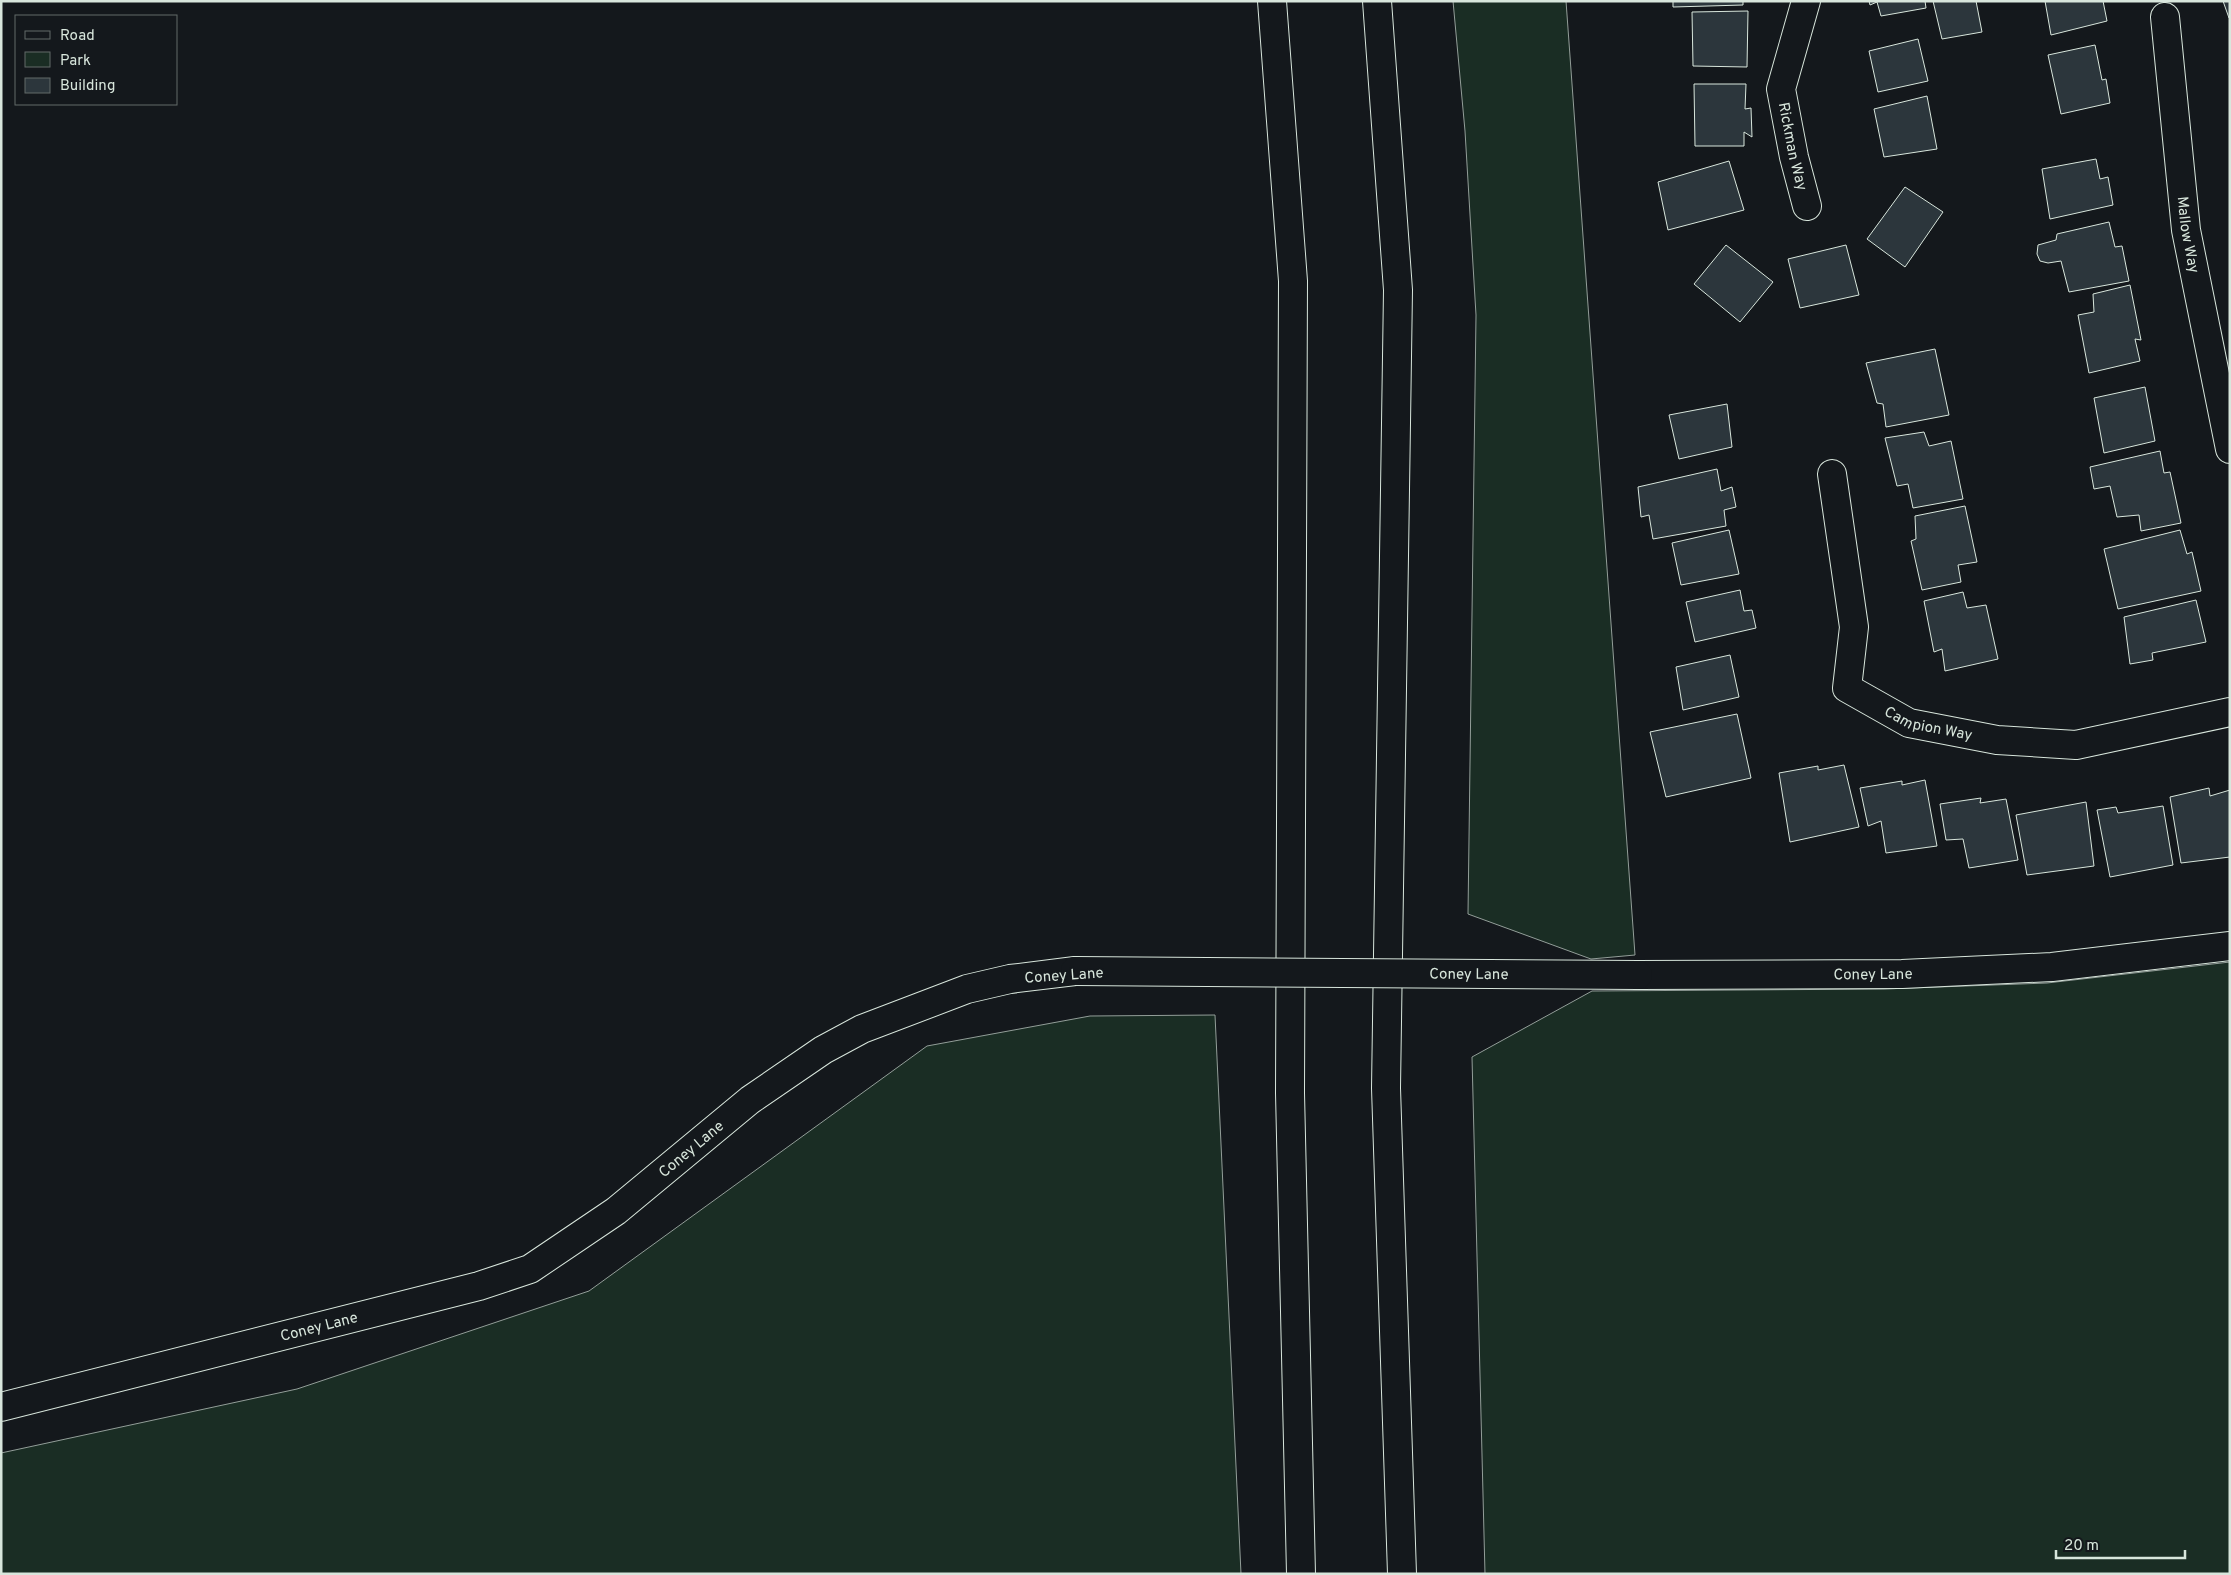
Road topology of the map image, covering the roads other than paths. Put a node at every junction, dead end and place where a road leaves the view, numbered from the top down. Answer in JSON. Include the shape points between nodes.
{"nodes":[{"id":1,"x":1272,"y":1,"type":"edge"},
{"id":2,"x":1377,"y":1,"type":"edge"},
{"id":3,"x":1806,"y":1,"type":"edge"},
{"id":4,"x":2166,"y":17,"type":"dead end"},
{"id":5,"x":1807,"y":206,"type":"dead end"},
{"id":6,"x":2230,"y":449,"type":"edge"},
{"id":7,"x":1832,"y":474,"type":"dead end"},
{"id":8,"x":2230,"y":712,"type":"edge"},
{"id":9,"x":2230,"y":946,"type":"edge"},
{"id":10,"x":1,"y":1407,"type":"edge"},
{"id":11,"x":1300,"y":1574,"type":"edge"},
{"id":12,"x":1402,"y":1574,"type":"edge"}],
"edges":[{"from":1,"to":11,"type":"main road","via":[[1293,281],[1290,1094]]},
{"from":2,"to":12,"type":"main road","via":[[1398,290],[1386,1088]]},
{"from":3,"to":5,"type":"main road","name":"Rickman Way","via":[[1781,89]]},
{"from":4,"to":6,"type":"main road","name":"Mallow Way","via":[[2186,230]]},
{"from":7,"to":8,"type":"main road","name":"Campion Way","via":[[1854,627],[1848,688],[1909,723],[1997,740],[2076,745]]},
{"from":9,"to":10,"type":"main road","name":"Coney Lane","bridge":true,"via":[[2052,967],[1902,974],[1075,972],[1010,979],[966,989],[862,1029],[823,1050],[750,1100],[616,1212],[530,1269],[479,1286]]}]}
